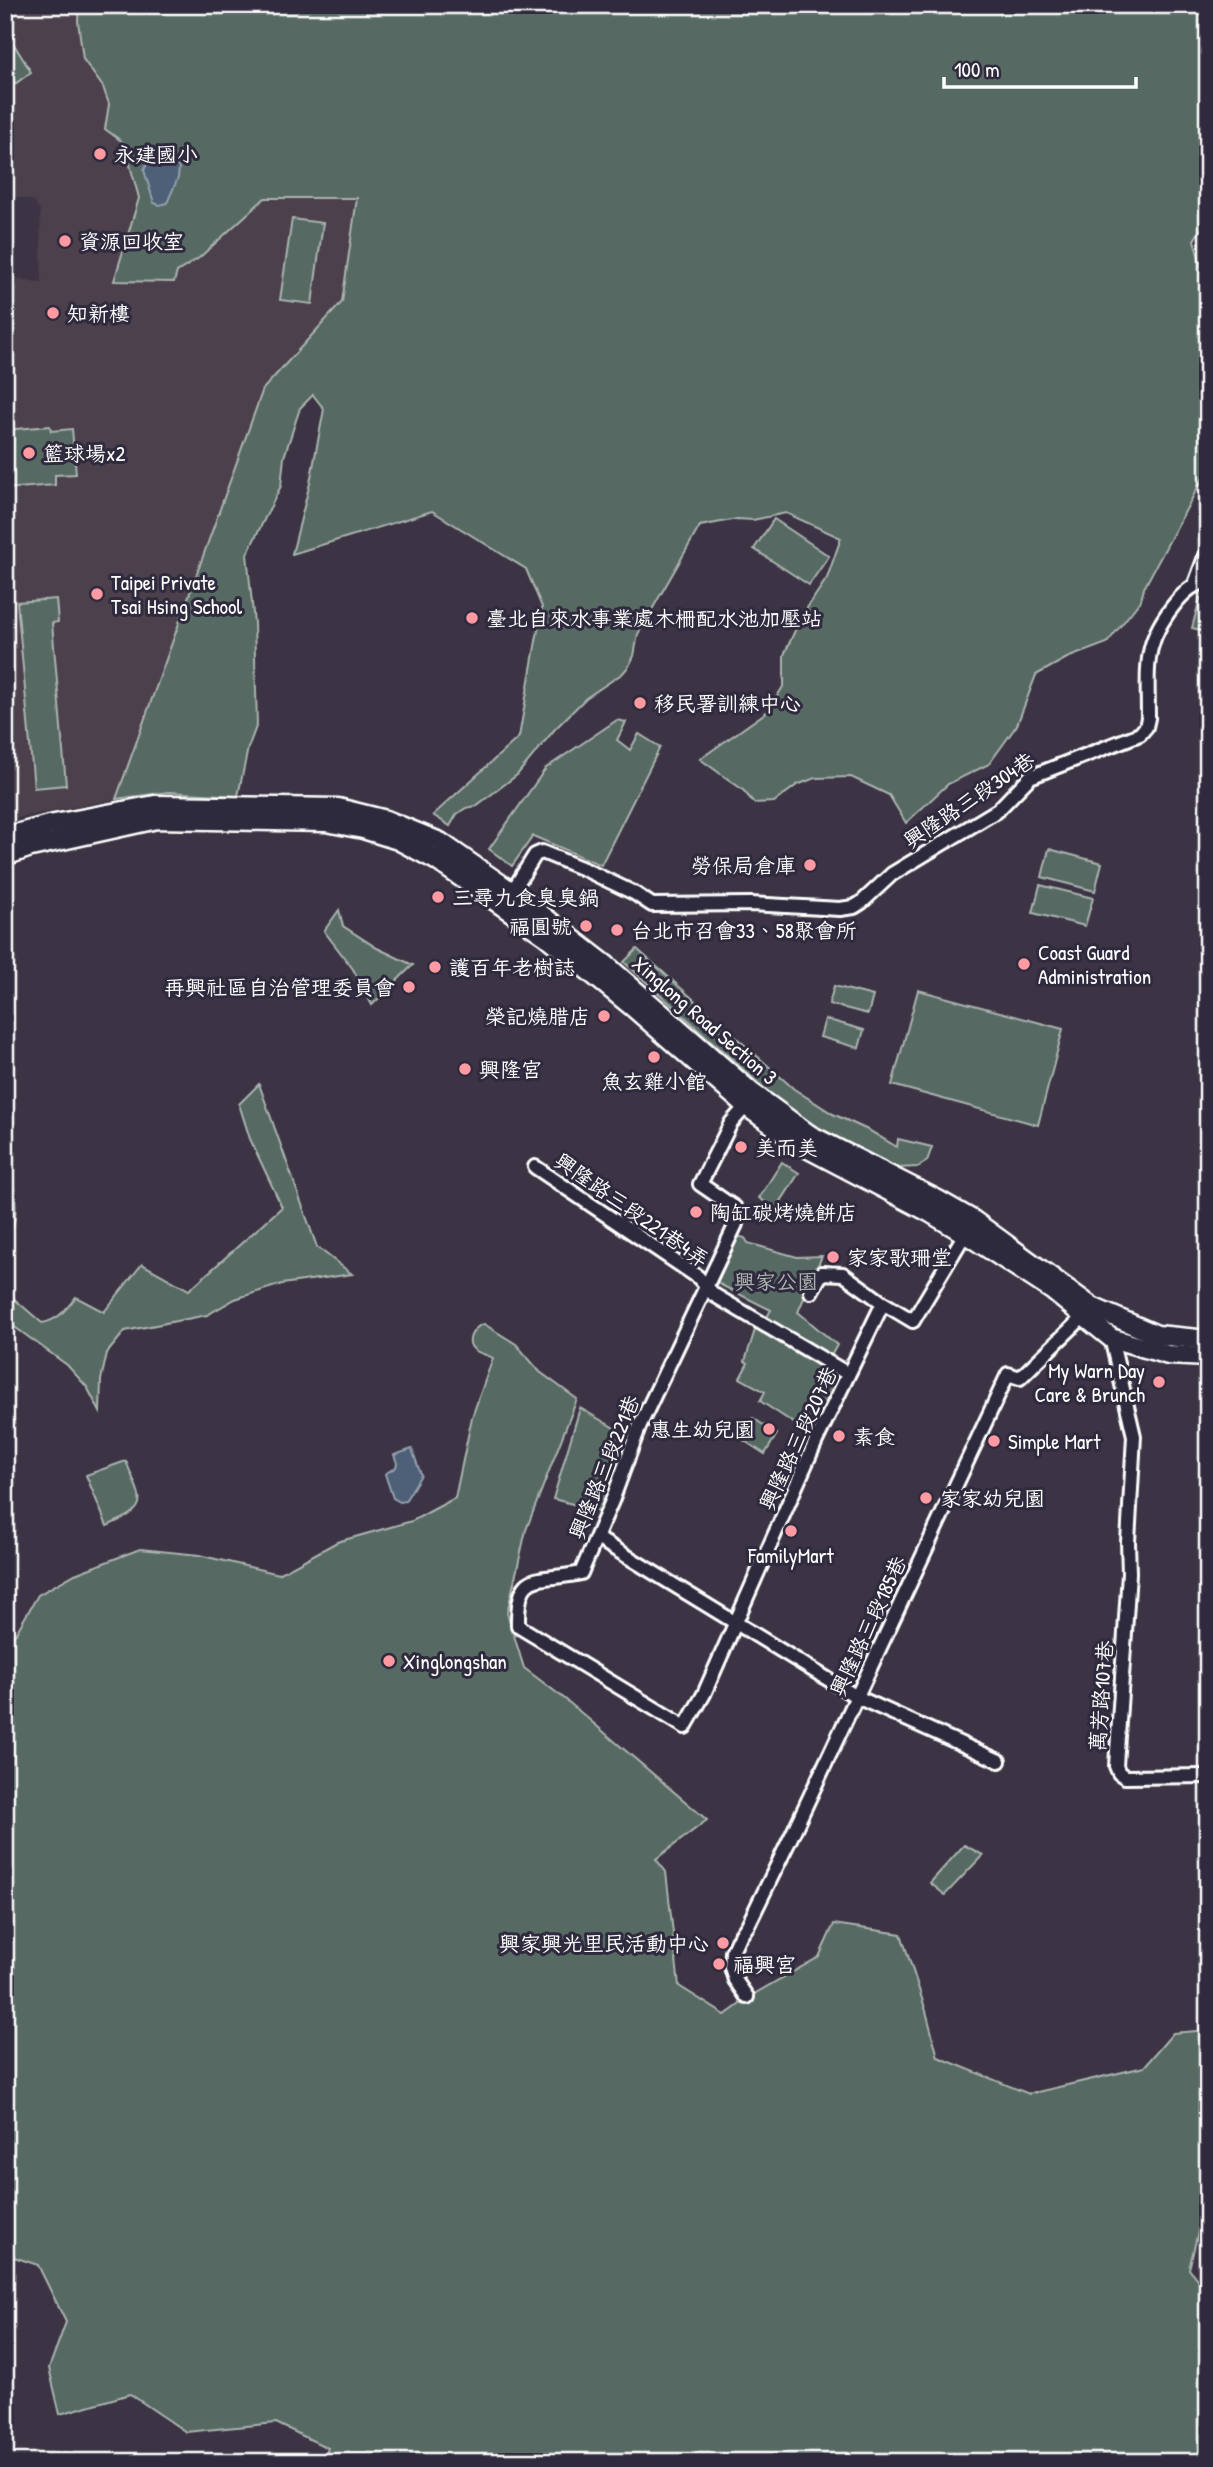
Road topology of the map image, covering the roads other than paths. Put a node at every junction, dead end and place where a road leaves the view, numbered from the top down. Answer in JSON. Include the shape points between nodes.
{"nodes":[{"id":1,"x":1208,"y":549,"type":"edge"},
{"id":2,"x":1201,"y":583,"type":"edge"},
{"id":3,"x":156,"y":812,"type":"junction"},
{"id":4,"x":5,"y":837,"type":"edge"},
{"id":5,"x":5,"y":856,"type":"edge"},
{"id":6,"x":512,"y":892,"type":"junction"},
{"id":7,"x":485,"y":893,"type":"junction"},
{"id":8,"x":746,"y":1106,"type":"junction"},
{"id":9,"x":535,"y":1167,"type":"dead end"},
{"id":10,"x":969,"y":1227,"type":"junction"},
{"id":11,"x":707,"y":1286,"type":"junction"},
{"id":12,"x":811,"y":1292,"type":"dead end"},
{"id":13,"x":883,"y":1303,"type":"junction"},
{"id":14,"x":1088,"y":1312,"type":"junction"},
{"id":15,"x":1111,"y":1338,"type":"junction"},
{"id":16,"x":1208,"y":1340,"type":"edge"},
{"id":17,"x":1208,"y":1357,"type":"edge"},
{"id":18,"x":848,"y":1374,"type":"junction"},
{"id":19,"x":597,"y":1538,"type":"junction"},
{"id":20,"x":736,"y":1622,"type":"junction"},
{"id":21,"x":857,"y":1697,"type":"junction"},
{"id":22,"x":685,"y":1727,"type":"joint"},
{"id":23,"x":999,"y":1760,"type":"dead end"},
{"id":24,"x":1208,"y":1776,"type":"edge"},
{"id":25,"x":747,"y":1997,"type":"dead end"}],
"edges":[{"from":1,"to":2,"type":"street","name":"興隆路三段304巷"},
{"from":2,"to":6,"type":"street","name":"興隆路三段304巷","via":[[1185,592],[1152,640],[1148,718],[1140,734],[1030,777],[998,810],[892,874],[854,907],[652,905],[542,852],[535,855]]},
{"from":3,"to":4,"type":"main road","via":[[49,825]]},
{"from":3,"to":5,"type":"main road"},
{"from":3,"to":6,"type":"main road","name":"Xinglong Road Section 3","via":[[338,808],[386,820],[440,842]]},
{"from":3,"to":7,"type":"main road","name":"Xinglong Road Section 3","via":[[326,822],[363,829],[398,840]]},
{"from":6,"to":7,"type":"street"},
{"from":6,"to":10,"type":"main road","name":"Xinglong Road Section 3","via":[[606,964],[784,1119]]},
{"from":7,"to":8,"type":"main road","name":"Xinglong Road Section 3","via":[[546,936]]},
{"from":8,"to":10,"type":"main road","name":"Xinglong Road Section 3","via":[[801,1145],[929,1212]]},
{"from":8,"to":11,"type":"street","name":"興隆路三段221巷","via":[[731,1123],[700,1184],[736,1208],[736,1224]]},
{"from":9,"to":11,"type":"street","name":"興隆路三段221巷4弄"},
{"from":10,"to":13,"type":"street","via":[[913,1321]]},
{"from":10,"to":14,"type":"main road","name":"Xinglong Road Section 3"},
{"from":11,"to":18,"type":"street","via":[[714,1295]]},
{"from":11,"to":19,"type":"street","name":"興隆路三段221巷","via":[[640,1425]]},
{"from":12,"to":13,"type":"street","via":[[822,1273],[843,1274]]},
{"from":13,"to":18,"type":"street","name":"興隆路三段207巷"},
{"from":14,"to":15,"type":"main road","name":"Xinglong Road Section 3"},
{"from":14,"to":16,"type":"main road","name":"Xinglong Road Section 3","via":[[1157,1335]]},
{"from":14,"to":21,"type":"street","name":"興隆路三段185巷","via":[[1020,1378],[1008,1374]]},
{"from":15,"to":17,"type":"main road","name":"Xinglong Road Section 3","via":[[1168,1355]]},
{"from":15,"to":24,"type":"street","name":"萬芳路107巷","via":[[1134,1436],[1116,1766],[1125,1777]]},
{"from":18,"to":20,"type":"street","name":"興隆路三段207巷"},
{"from":19,"to":20,"type":"street"},
{"from":19,"to":22,"type":"street","name":"興隆路三段221巷","via":[[580,1573],[537,1577],[521,1591],[518,1626]]},
{"from":20,"to":21,"type":"street"},
{"from":20,"to":22,"type":"street","name":"興隆路三段207巷"},
{"from":21,"to":23,"type":"street"},
{"from":21,"to":25,"type":"street","name":"興隆路三段185巷","via":[[732,1952],[733,1973]]}]}
